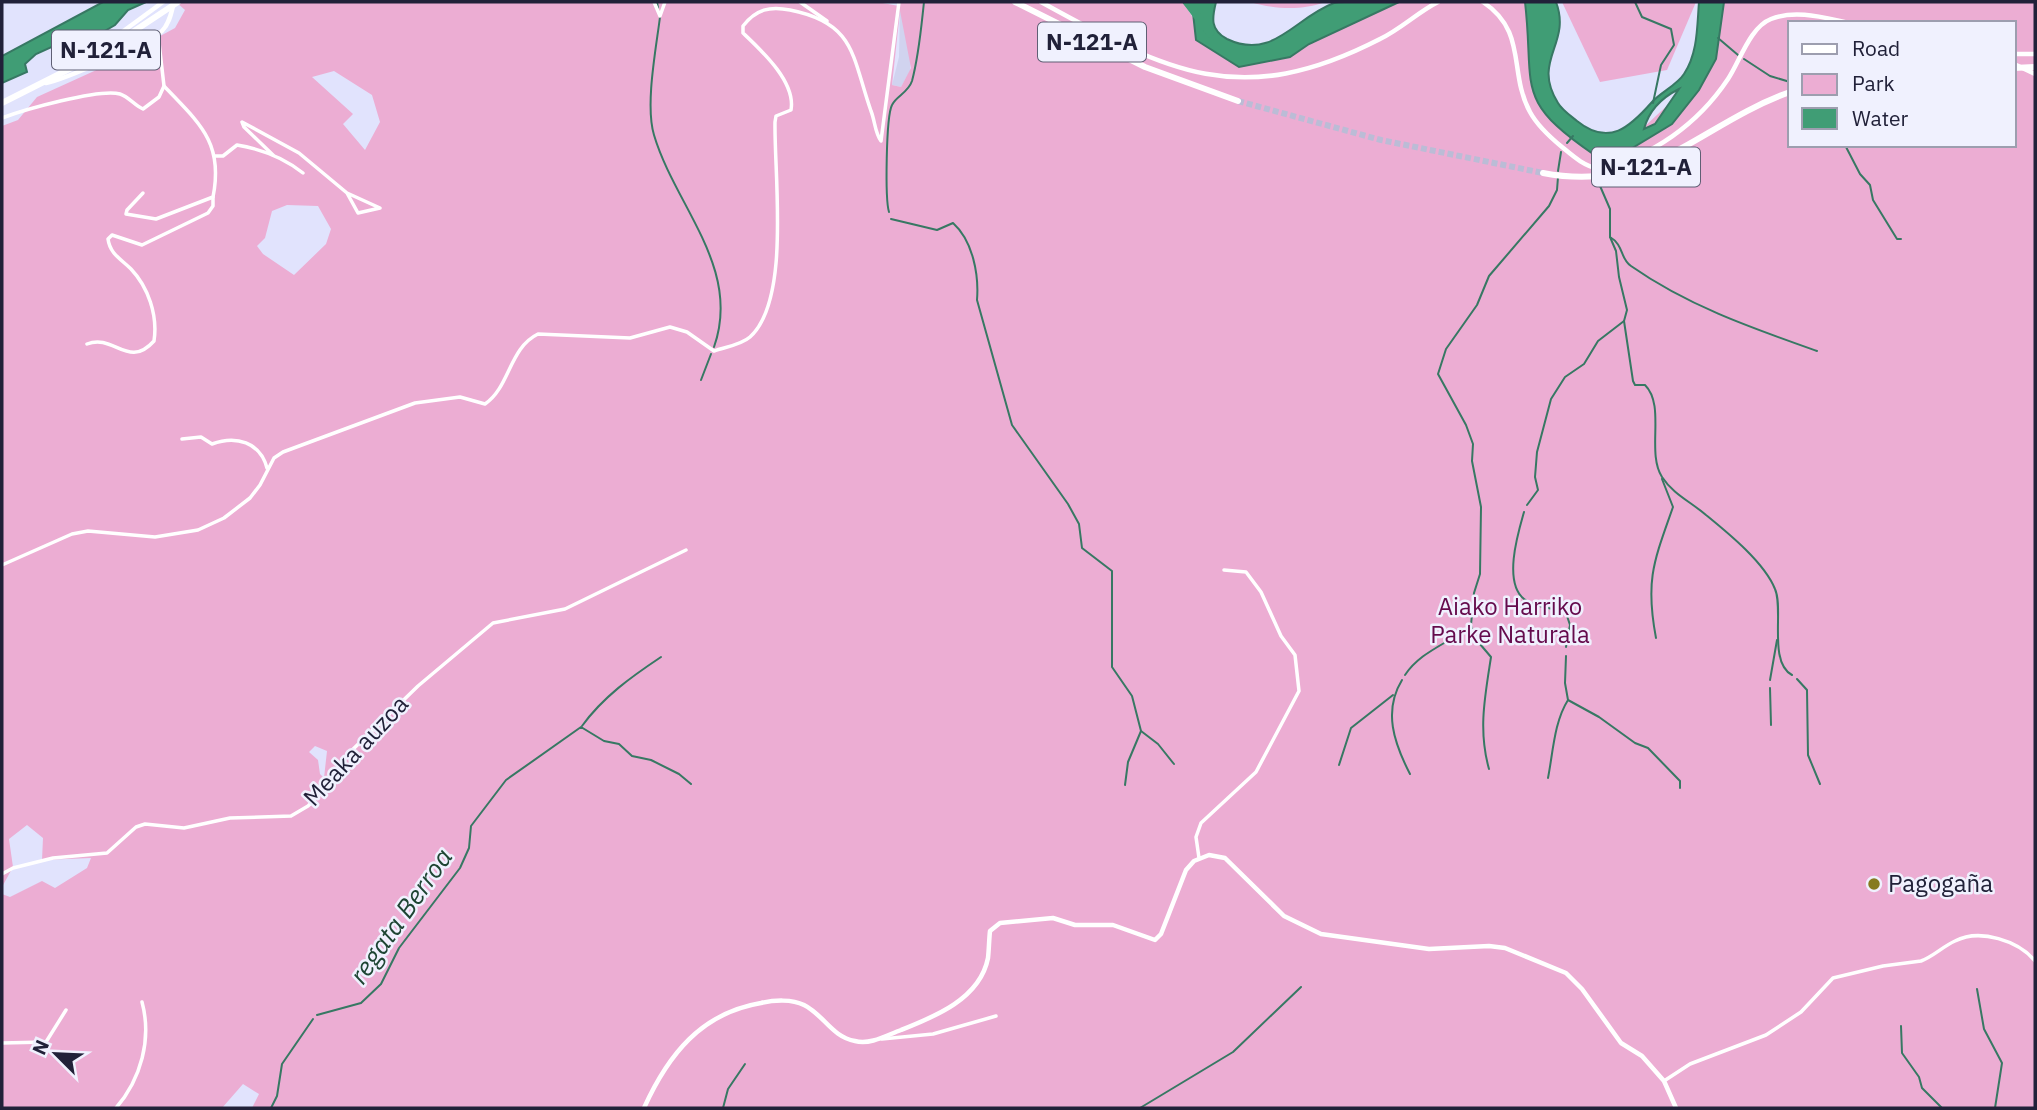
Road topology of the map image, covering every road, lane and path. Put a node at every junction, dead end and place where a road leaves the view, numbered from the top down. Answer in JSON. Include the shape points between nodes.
{"nodes":[{"id":1,"x":163,"y":2,"type":"edge"},
{"id":2,"x":175,"y":2,"type":"edge"},
{"id":3,"x":654,"y":2,"type":"edge"},
{"id":4,"x":666,"y":2,"type":"edge"},
{"id":5,"x":800,"y":2,"type":"edge"},
{"id":6,"x":899,"y":2,"type":"edge"},
{"id":7,"x":1015,"y":2,"type":"edge"},
{"id":8,"x":1041,"y":2,"type":"edge"},
{"id":9,"x":1438,"y":2,"type":"edge"},
{"id":10,"x":1483,"y":2,"type":"edge"},
{"id":11,"x":1840,"y":21,"type":"edge"},
{"id":12,"x":829,"y":23,"type":"junction"},
{"id":13,"x":158,"y":34,"type":"junction"},
{"id":14,"x":2016,"y":54,"type":"edge"},
{"id":15,"x":2035,"y":54,"type":"edge"},
{"id":16,"x":2016,"y":66,"type":"edge"},
{"id":17,"x":2016,"y":67,"type":"edge"},
{"id":18,"x":2035,"y":67,"type":"edge"},
{"id":19,"x":2035,"y":74,"type":"edge"},
{"id":20,"x":46,"y":83,"type":"junction"},
{"id":21,"x":164,"y":86,"type":"junction"},
{"id":22,"x":1788,"y":93,"type":"edge"},
{"id":23,"x":1238,"y":101,"type":"tunnel mouth"},
{"id":24,"x":2,"y":103,"type":"edge"},
{"id":25,"x":2,"y":118,"type":"edge"},
{"id":26,"x":273,"y":155,"type":"junction"},
{"id":27,"x":215,"y":156,"type":"junction"},
{"id":28,"x":303,"y":173,"type":"dead end"},
{"id":29,"x":1547,"y":174,"type":"tunnel mouth"},
{"id":30,"x":143,"y":193,"type":"dead end"},
{"id":31,"x":346,"y":193,"type":"junction"},
{"id":32,"x":214,"y":197,"type":"junction"},
{"id":33,"x":87,"y":344,"type":"dead end"},
{"id":34,"x":182,"y":439,"type":"dead end"},
{"id":35,"x":267,"y":470,"type":"junction"},
{"id":36,"x":686,"y":550,"type":"dead end"},
{"id":37,"x":2,"y":565,"type":"edge"},
{"id":38,"x":1224,"y":570,"type":"dead end"},
{"id":39,"x":1199,"y":858,"type":"junction"},
{"id":40,"x":2,"y":874,"type":"edge"},
{"id":41,"x":2035,"y":961,"type":"edge"},
{"id":42,"x":142,"y":1002,"type":"dead end"},
{"id":43,"x":66,"y":1010,"type":"dead end"},
{"id":44,"x":996,"y":1016,"type":"dead end"},
{"id":45,"x":879,"y":1039,"type":"junction"},
{"id":46,"x":2,"y":1043,"type":"edge"},
{"id":47,"x":1664,"y":1081,"type":"junction"},
{"id":48,"x":116,"y":1108,"type":"edge"},
{"id":49,"x":644,"y":1108,"type":"edge"},
{"id":50,"x":1676,"y":1108,"type":"edge"}],
"edges":[{"from":1,"to":20,"type":"street"},
{"from":2,"to":13,"type":"street"},
{"from":2,"to":20,"type":"highway","number":"N-121-A","via":[[121,42]]},
{"from":3,"to":4,"type":"street","via":[[660,16]]},
{"from":5,"to":12,"type":"street"},
{"from":6,"to":12,"type":"street","via":[[883,141],[850,44]]},
{"from":7,"to":23,"type":"highway","number":"N-121-A","via":[[1145,67]]},
{"from":8,"to":9,"type":"street","via":[[1179,70],[1255,79],[1333,61],[1382,38]]},
{"from":10,"to":11,"type":"street","via":[[1508,26],[1530,113],[1572,156],[1599,169],[1634,158],[1691,124],[1728,79],[1759,25],[1787,14]]},
{"from":12,"to":35,"type":"street","via":[[774,7],[753,13],[743,26],[743,33],[783,77],[793,100],[791,110],[776,116],[775,122],[779,238],[767,315],[746,341],[714,351],[687,332],[670,327],[620,338],[538,334],[519,351],[502,387],[485,404],[460,397],[415,403],[283,452]]},
{"from":13,"to":20,"type":"street"},
{"from":13,"to":21,"type":"street"},
{"from":14,"to":15,"type":"street"},
{"from":16,"to":18,"type":"highway"},
{"from":17,"to":19,"type":"street"},
{"from":20,"to":24,"type":"highway","number":"N-121-A"},
{"from":21,"to":25,"type":"street","via":[[159,97],[143,109],[118,93],[106,93]]},
{"from":21,"to":27,"type":"street","via":[[211,138]]},
{"from":22,"to":29,"type":"highway","number":"N-121-A","via":[[1632,171],[1591,177]]},
{"from":26,"to":27,"type":"street","via":[[237,145],[223,156]]},
{"from":26,"to":28,"type":"street"},
{"from":26,"to":31,"type":"street","via":[[242,122],[291,148]]},
{"from":27,"to":32,"type":"street"},
{"from":30,"to":32,"type":"street","via":[[127,214],[156,219]]},
{"from":31,"to":31,"type":"street","via":[[358,213],[380,208],[356,197]]},
{"from":32,"to":33,"type":"street","via":[[208,213],[156,241],[142,244],[112,234],[108,239],[113,254],[137,275],[148,294],[154,341],[131,353],[110,343]]},
{"from":34,"to":35,"type":"street","via":[[250,443],[257,447]]},
{"from":35,"to":37,"type":"street","via":[[250,498],[198,530],[155,537],[88,531]]},
{"from":36,"to":40,"type":"street","name":"Meaka auzoa","via":[[565,609],[493,623],[418,686],[346,756],[316,798],[291,816],[230,818],[184,828],[145,824],[107,853],[53,858]]},
{"from":38,"to":39,"type":"street","via":[[1246,572],[1261,592],[1295,655],[1299,691],[1256,772],[1201,823],[1196,837]]},
{"from":39,"to":45,"type":"street","via":[[1186,870],[1155,940],[1113,925],[1075,925],[1053,918],[999,923],[990,931],[988,960],[963,998],[938,1015]]},
{"from":39,"to":47,"type":"street","via":[[1225,858],[1284,916],[1321,934],[1429,949],[1489,946],[1547,963],[1582,989],[1621,1043],[1642,1056]]},
{"from":41,"to":47,"type":"street","via":[[2018,945],[1973,936],[1955,940],[1921,961],[1839,976],[1801,1012],[1766,1035],[1690,1064]]},
{"from":42,"to":48,"type":"street","via":[[148,1040]]},
{"from":43,"to":46,"type":"street","via":[[46,1042]]},
{"from":44,"to":45,"type":"street","via":[[933,1034]]},
{"from":45,"to":49,"type":"street","via":[[857,1042],[844,1038],[802,1003],[739,1007],[685,1042],[664,1069]]},
{"from":47,"to":50,"type":"street"}]}
